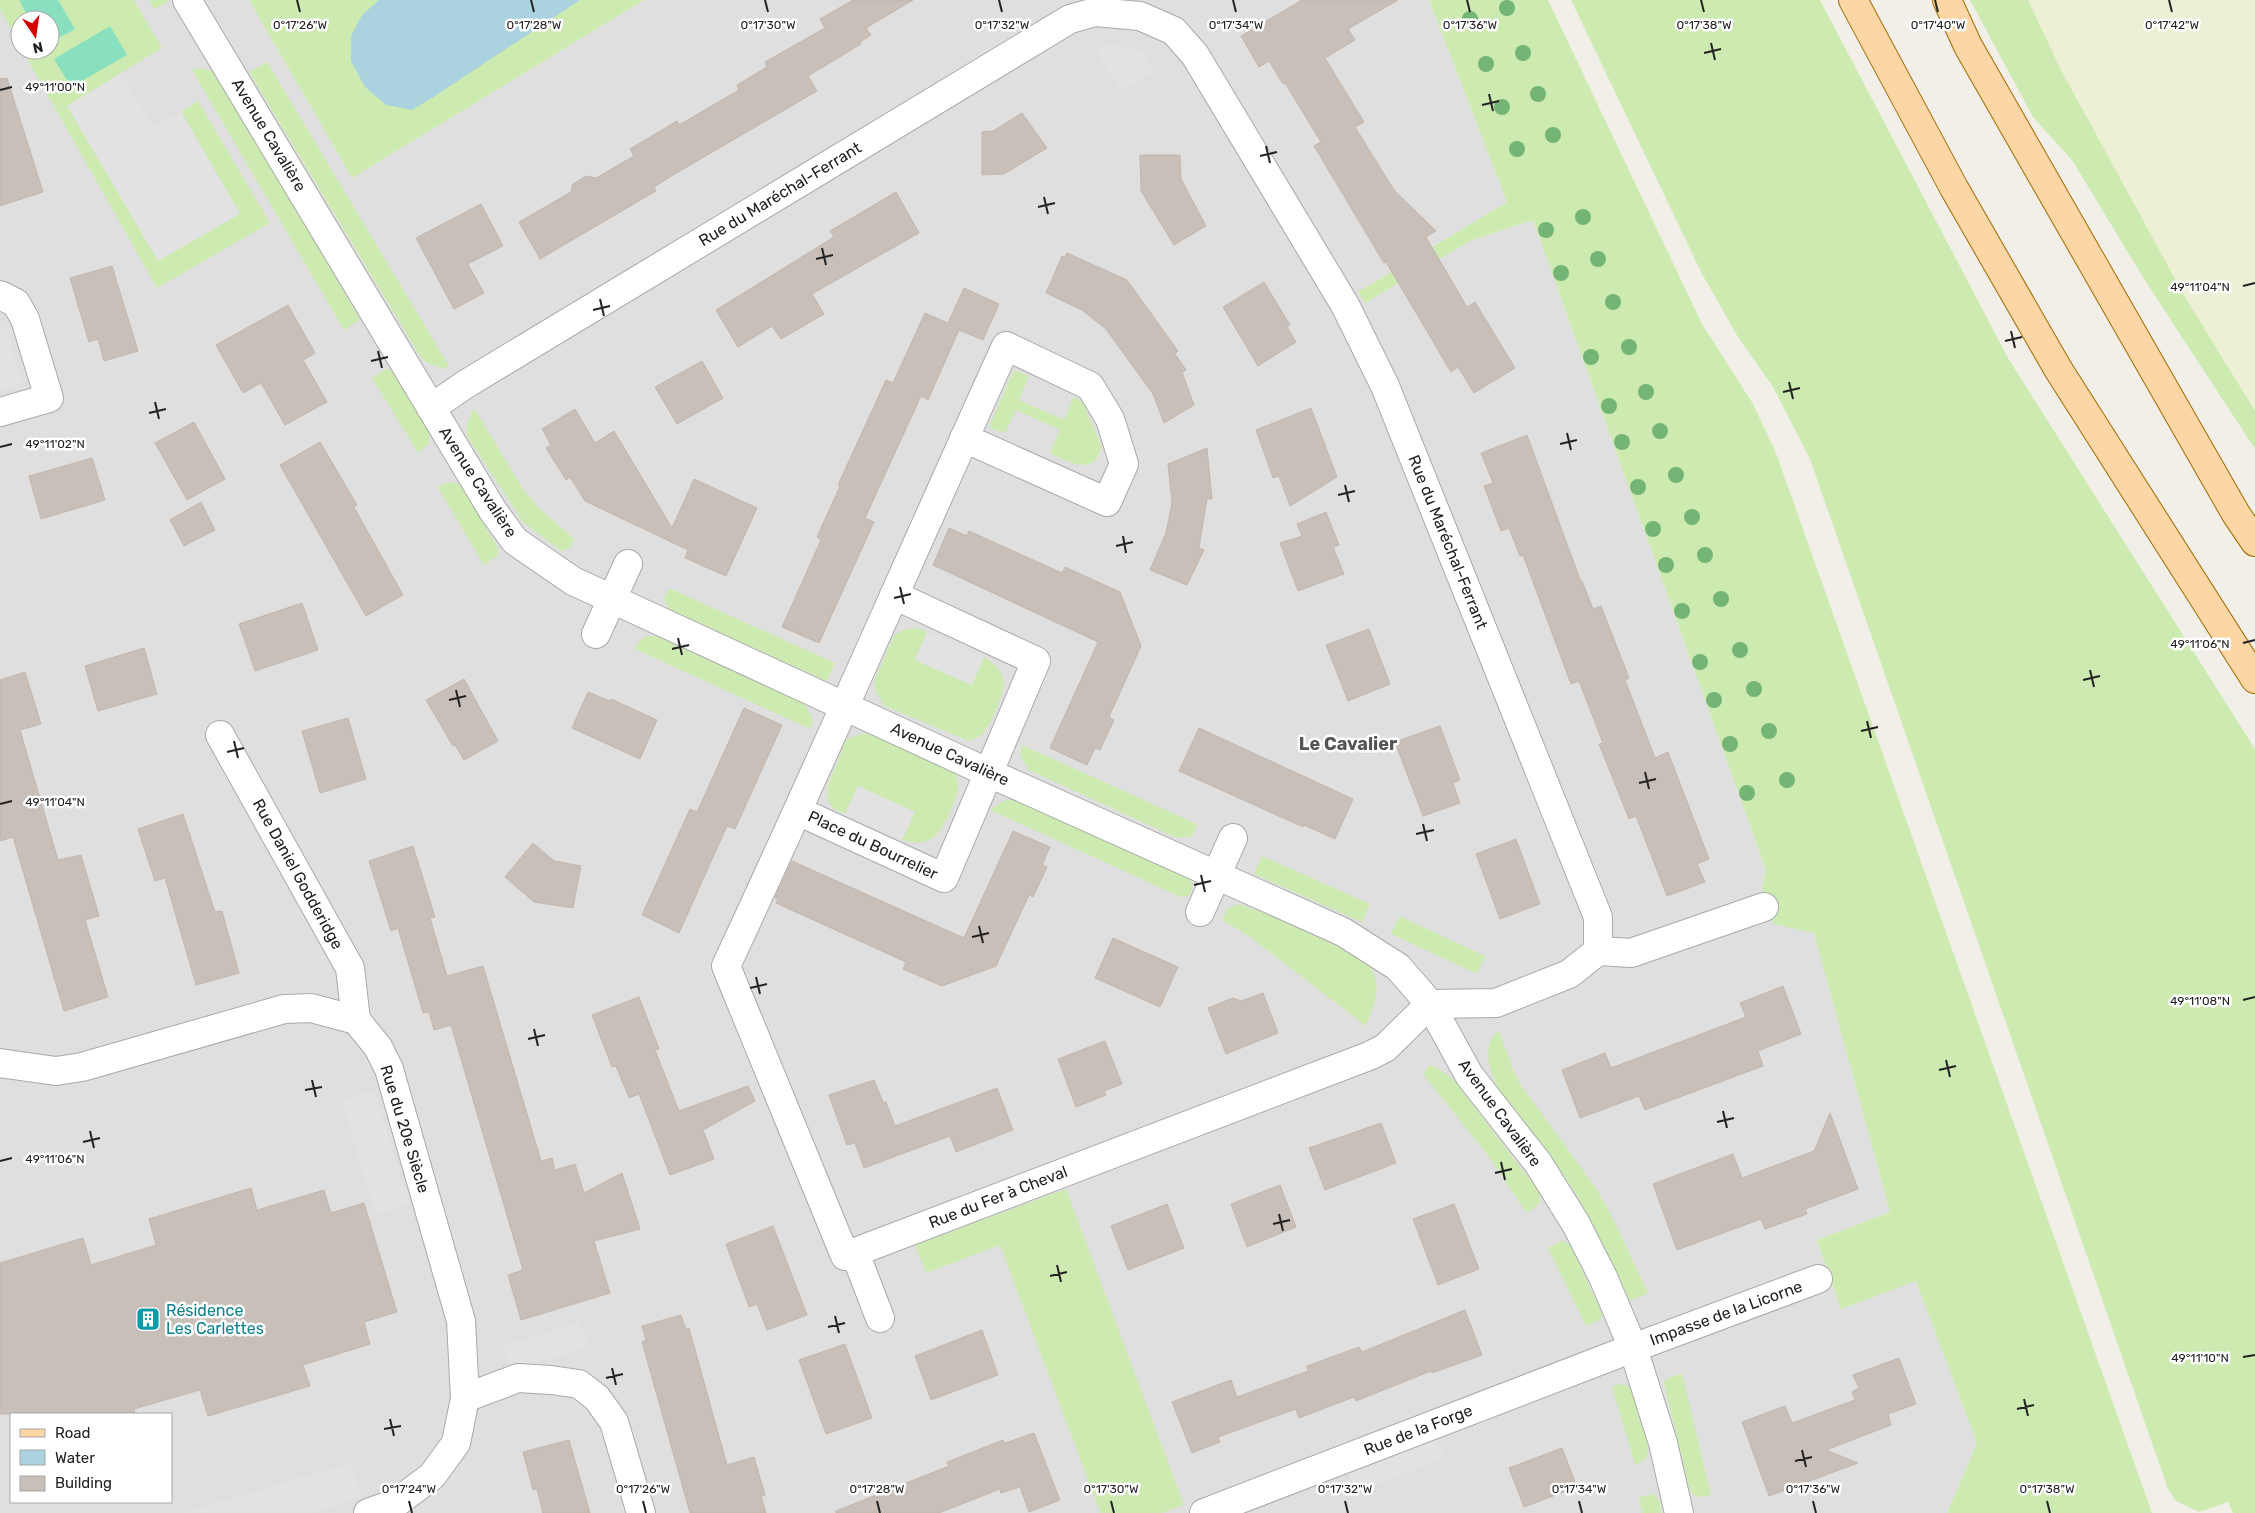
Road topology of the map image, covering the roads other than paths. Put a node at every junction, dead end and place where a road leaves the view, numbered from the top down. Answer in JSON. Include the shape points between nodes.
{"nodes":[{"id":1,"x":187,"y":0,"type":"edge"},
{"id":2,"x":1853,"y":0,"type":"edge"},
{"id":3,"x":1947,"y":0,"type":"edge"},
{"id":4,"x":1142,"y":8,"type":"edge"},
{"id":5,"x":0,"y":295,"type":"edge"},
{"id":6,"x":431,"y":408,"type":"junction"},
{"id":7,"x":0,"y":412,"type":"edge"},
{"id":8,"x":964,"y":438,"type":"junction"},
{"id":9,"x":2255,"y":542,"type":"edge"},
{"id":10,"x":628,"y":564,"type":"dead end"},
{"id":11,"x":894,"y":595,"type":"junction"},
{"id":12,"x":612,"y":599,"type":"junction"},
{"id":13,"x":596,"y":634,"type":"dead end"},
{"id":14,"x":2255,"y":679,"type":"edge"},
{"id":15,"x":844,"y":705,"type":"junction"},
{"id":16,"x":220,"y":735,"type":"dead end"},
{"id":17,"x":989,"y":773,"type":"junction"},
{"id":18,"x":798,"y":811,"type":"junction"},
{"id":19,"x":1233,"y":838,"type":"dead end"},
{"id":20,"x":1216,"y":875,"type":"junction"},
{"id":21,"x":1764,"y":907,"type":"dead end"},
{"id":22,"x":1200,"y":912,"type":"dead end"},
{"id":23,"x":1598,"y":951,"type":"junction"},
{"id":24,"x":1430,"y":1004,"type":"junction"},
{"id":25,"x":356,"y":1020,"type":"junction"},
{"id":26,"x":0,"y":1063,"type":"edge"},
{"id":27,"x":855,"y":1253,"type":"junction"},
{"id":28,"x":1818,"y":1279,"type":"dead end"},
{"id":29,"x":880,"y":1318,"type":"dead end"},
{"id":30,"x":1633,"y":1348,"type":"junction"},
{"id":31,"x":466,"y":1398,"type":"junction"},
{"id":32,"x":368,"y":1513,"type":"edge"},
{"id":33,"x":641,"y":1513,"type":"edge"},
{"id":34,"x":1204,"y":1513,"type":"edge"},
{"id":35,"x":1678,"y":1513,"type":"edge"}],
"edges":[{"from":1,"to":6,"type":"street","name":"Avenue Cavalière"},
{"from":2,"to":14,"type":"main road","via":[[1954,188],[2058,369]]},
{"from":3,"to":9,"type":"main road","via":[[1968,46]]},
{"from":4,"to":6,"type":"street","name":"Rue du Maréchal-Ferrant","via":[[1095,12],[1070,19]]},
{"from":4,"to":23,"type":"street","name":"Rue du Maréchal-Ferrant","via":[[1174,31],[1195,55],[1345,305],[1376,368],[1598,918]]},
{"from":5,"to":7,"type":"street","via":[[16,303],[26,319],[49,398]]},
{"from":6,"to":12,"type":"street","name":"Avenue Cavalière","via":[[493,511],[515,541],[573,581]]},
{"from":8,"to":8,"type":"street","name":"Place du Bourrelier","via":[[1006,346],[1090,386],[1110,419],[1124,464],[1107,502]]},
{"from":8,"to":11,"type":"street","name":"Place du Bourrelier"},
{"from":10,"to":12,"type":"street"},
{"from":11,"to":15,"type":"street","name":"Place du Bourrelier"},
{"from":11,"to":17,"type":"street","name":"Place du Bourrelier","via":[[1036,661]]},
{"from":12,"to":13,"type":"street"},
{"from":12,"to":15,"type":"street","name":"Avenue Cavalière"},
{"from":15,"to":17,"type":"street","name":"Avenue Cavalière"},
{"from":15,"to":18,"type":"street","name":"Place du Bourrelier"},
{"from":16,"to":25,"type":"street","name":"Rue Daniel Godderidge","via":[[350,968]]},
{"from":17,"to":18,"type":"street","name":"Place du Bourrelier","via":[[944,878]]},
{"from":17,"to":20,"type":"street","name":"Avenue Cavalière"},
{"from":18,"to":27,"type":"street","name":"Place du Bourrelier","via":[[726,966],[845,1256]]},
{"from":19,"to":20,"type":"street"},
{"from":20,"to":22,"type":"street"},
{"from":20,"to":24,"type":"street","name":"Avenue Cavalière","via":[[1343,932],[1398,967]]},
{"from":21,"to":23,"type":"street","via":[[1631,953]]},
{"from":23,"to":24,"type":"street","via":[[1569,974],[1496,1003]]},
{"from":24,"to":27,"type":"street","name":"Rue du Fer à Cheval","via":[[1385,1048],[1369,1056]]},
{"from":24,"to":30,"type":"street","name":"Avenue Cavalière","via":[[1469,1075],[1538,1163],[1576,1224]]},
{"from":25,"to":26,"type":"street","via":[[311,1008],[284,1009],[82,1067],[56,1071]]},
{"from":25,"to":31,"type":"street","name":"Rue du 20e Siècle","via":[[378,1047],[389,1069],[461,1321]]},
{"from":27,"to":29,"type":"street"},
{"from":28,"to":30,"type":"street","name":"Impasse de la Licorne"},
{"from":30,"to":34,"type":"street","name":"Rue de la Forge"},
{"from":30,"to":35,"type":"street","name":"Avenue Cavalière","via":[[1663,1443]]},
{"from":31,"to":32,"type":"street","name":"Rue du 20e Siècle","via":[[456,1443],[432,1476],[396,1503]]},
{"from":31,"to":33,"type":"street","via":[[518,1378],[578,1384],[597,1398],[614,1422]]}]}
